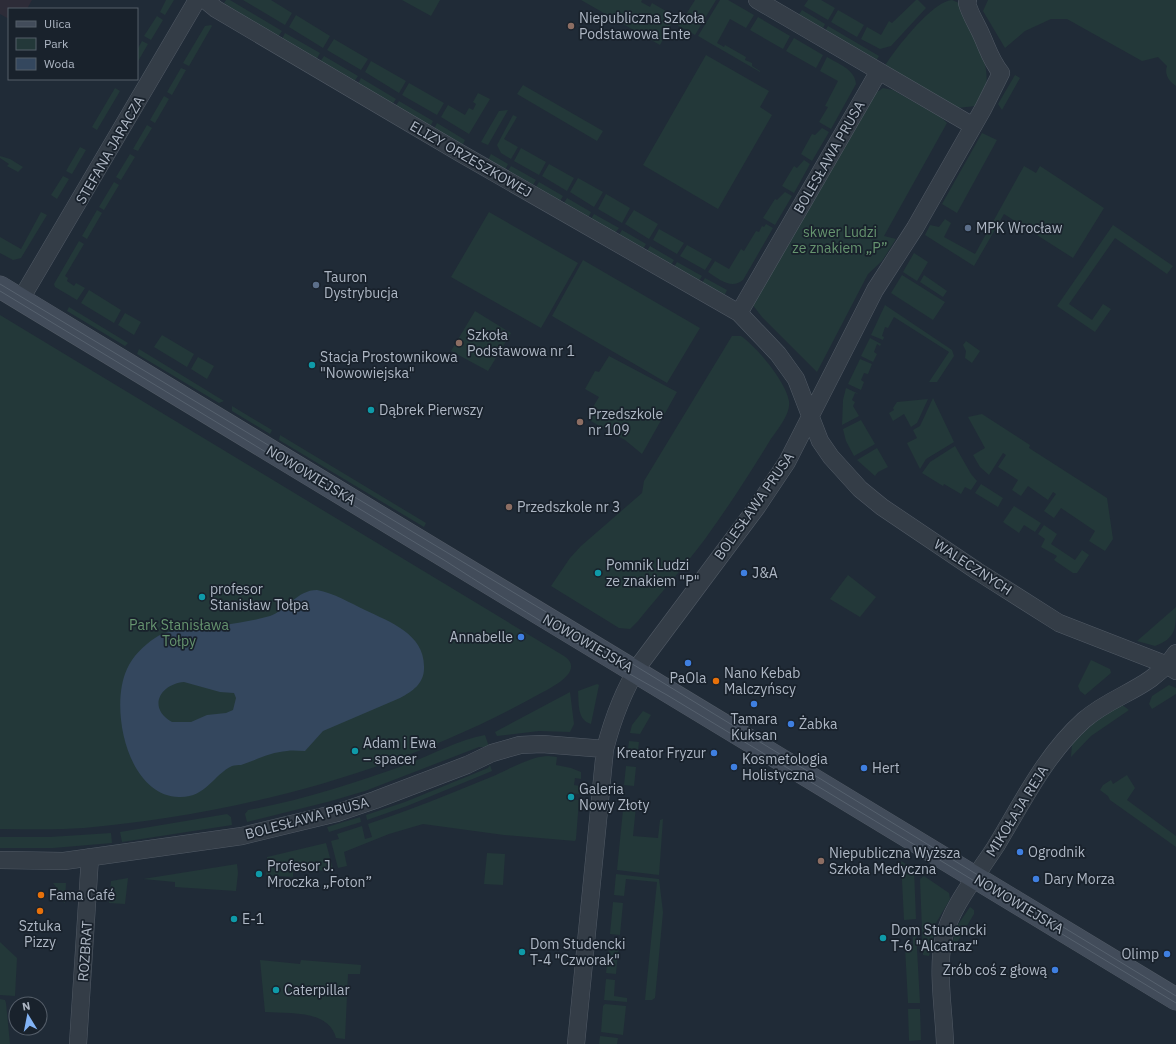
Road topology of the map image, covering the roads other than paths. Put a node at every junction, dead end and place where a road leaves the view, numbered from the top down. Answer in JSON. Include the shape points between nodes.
{"nodes":[{"id":1,"x":197,"y":0,"type":"edge"},
{"id":2,"x":205,"y":0,"type":"edge"},
{"id":3,"x":757,"y":0,"type":"edge"},
{"id":4,"x":967,"y":1,"type":"edge"},
{"id":5,"x":879,"y":70,"type":"junction"},
{"id":6,"x":973,"y":126,"type":"junction"},
{"id":7,"x":0,"y":287,"type":"edge"},
{"id":8,"x":21,"y":300,"type":"junction"},
{"id":9,"x":739,"y":314,"type":"junction"},
{"id":10,"x":810,"y":414,"type":"junction"},
{"id":11,"x":1173,"y":663,"type":"edge"},
{"id":12,"x":636,"y":671,"type":"junction"},
{"id":13,"x":605,"y":749,"type":"junction"},
{"id":14,"x":90,"y":858,"type":"junction"},
{"id":15,"x":0,"y":860,"type":"edge"},
{"id":16,"x":976,"y":877,"type":"junction"},
{"id":17,"x":1176,"y":999,"type":"edge"},
{"id":18,"x":78,"y":1044,"type":"edge"},
{"id":19,"x":576,"y":1044,"type":"edge"},
{"id":20,"x":945,"y":1044,"type":"edge"}],
"edges":[{"from":1,"to":8,"type":"street","name":"STEFANA JARACZA"},
{"from":2,"to":9,"type":"street","name":"ELIZY ORZESZKOWEJ","via":[[460,153]]},
{"from":3,"to":5,"type":"street"},
{"from":4,"to":6,"type":"street","name":"BOLESŁAWA PRUSA","via":[[989,57],[1001,73]]},
{"from":5,"to":6,"type":"street"},
{"from":5,"to":9,"type":"street","name":"BOLESŁAWA PRUSA"},
{"from":6,"to":10,"type":"street","name":"BOLESŁAWA PRUSA","via":[[912,234],[875,290]]},
{"from":7,"to":8,"type":"street","name":"NOWOWIEJSKA"},
{"from":8,"to":12,"type":"street","name":"NOWOWIEJSKA"},
{"from":9,"to":10,"type":"street","via":[[781,358],[796,379]]},
{"from":10,"to":11,"type":"street","name":"WALECZNYCH","via":[[820,441],[831,457],[882,507],[1060,623]]},
{"from":10,"to":12,"type":"street","name":"BOLESŁAWA PRUSA","via":[[787,462],[757,508]]},
{"from":11,"to":16,"type":"street","name":"MIKOŁAJA REJA","via":[[1153,679],[1094,712],[1065,738],[1033,783]]},
{"from":12,"to":13,"type":"street","name":"BOLESŁAWA PRUSA","via":[[615,712]]},
{"from":12,"to":16,"type":"street","name":"NOWOWIEJSKA"},
{"from":13,"to":14,"type":"street","name":"BOLESŁAWA PRUSA","via":[[542,744],[520,745],[492,753],[413,786],[337,813],[267,831]]},
{"from":13,"to":19,"type":"street","name":"BOLESŁAWA PRUSA"},
{"from":14,"to":15,"type":"street","name":"BOLESŁAWA PRUSA","via":[[64,861]]},
{"from":14,"to":18,"type":"street","name":"ROZBRAT"},
{"from":16,"to":17,"type":"street","name":"NOWOWIEJSKA"},
{"from":16,"to":20,"type":"street","name":"MIKOŁAJA REJA","via":[[953,914],[943,940],[941,962]]}]}
